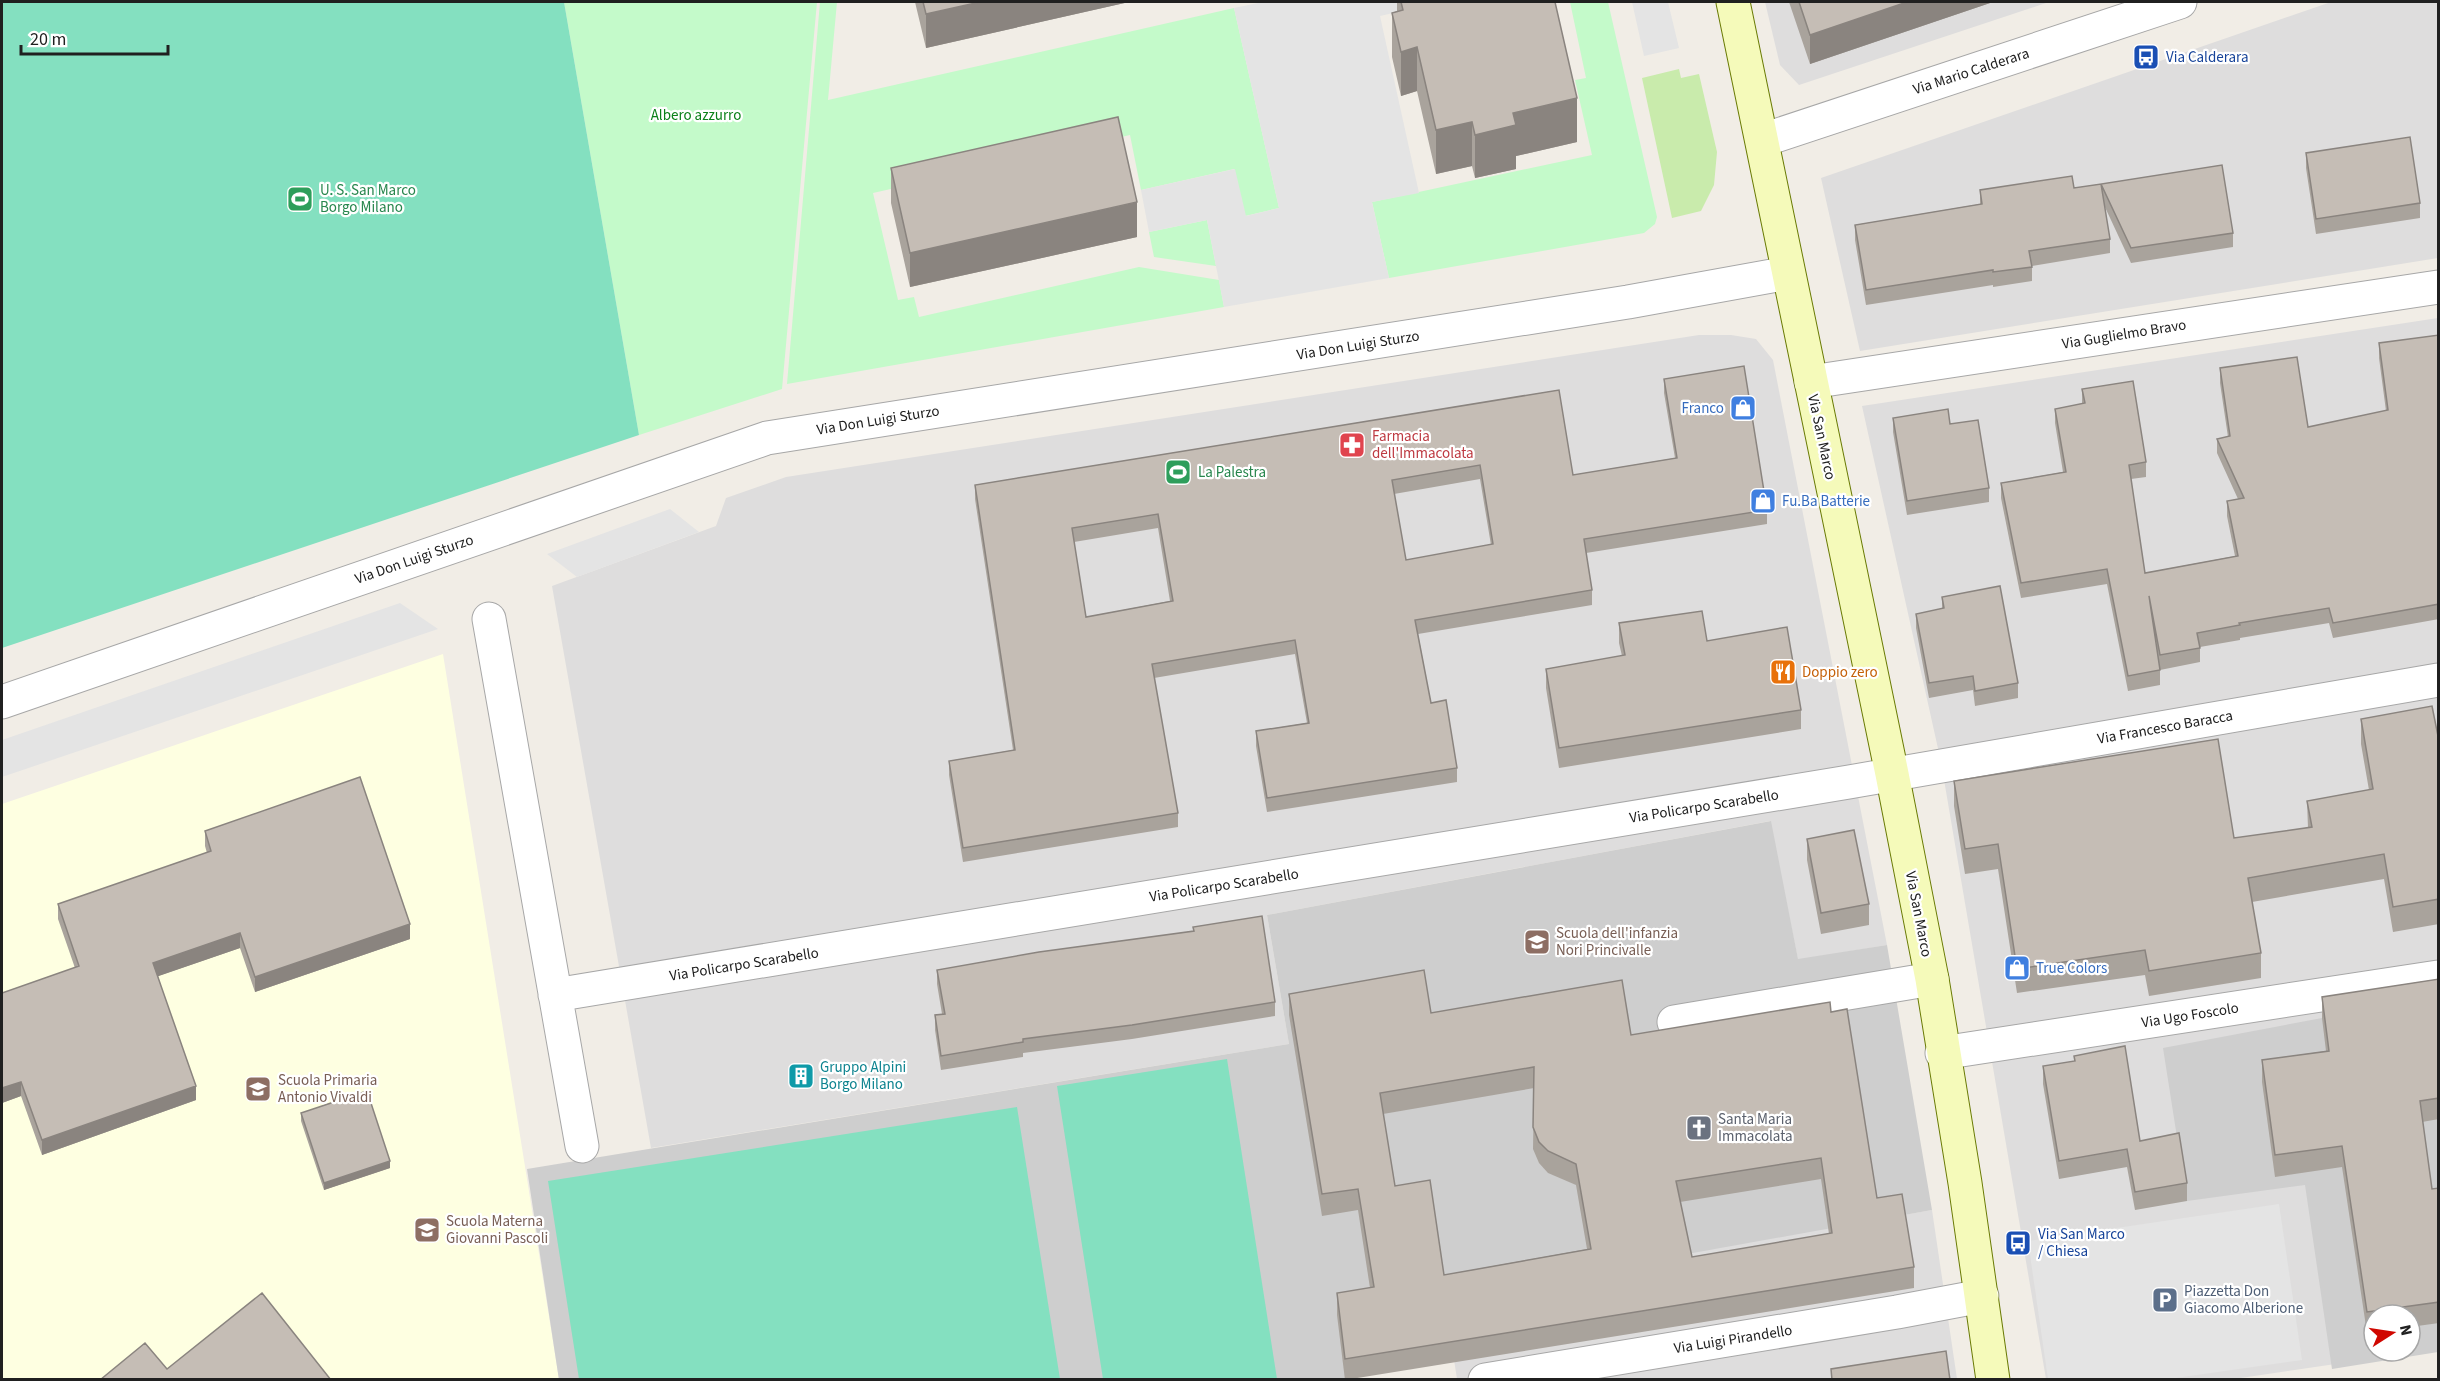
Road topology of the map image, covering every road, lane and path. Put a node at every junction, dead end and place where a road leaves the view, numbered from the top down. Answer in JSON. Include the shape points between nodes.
{"nodes":[{"id":1,"x":1733,"y":2,"type":"edge"},
{"id":2,"x":2180,"y":2,"type":"edge"},
{"id":3,"x":1763,"y":140,"type":"junction"},
{"id":4,"x":1788,"y":273,"type":"junction"},
{"id":5,"x":2439,"y":286,"type":"edge"},
{"id":6,"x":1811,"y":382,"type":"junction"},
{"id":7,"x":489,"y":619,"type":"dead end"},
{"id":8,"x":2439,"y":680,"type":"edge"},
{"id":9,"x":2,"y":702,"type":"edge"},
{"id":10,"x":1892,"y":774,"type":"junction"},
{"id":11,"x":2439,"y":978,"type":"edge"},
{"id":12,"x":1932,"y":979,"type":"junction"},
{"id":13,"x":555,"y":995,"type":"junction"},
{"id":14,"x":1674,"y":1022,"type":"dead end"},
{"id":15,"x":1942,"y":1053,"type":"junction"},
{"id":16,"x":582,"y":1146,"type":"dead end"},
{"id":17,"x":1982,"y":1296,"type":"junction"},
{"id":18,"x":1485,"y":1380,"type":"edge"},
{"id":19,"x":1993,"y":1380,"type":"edge"}],
"edges":[{"from":1,"to":3,"type":"main road","name":"Via San Marco"},
{"from":2,"to":3,"type":"street","name":"Via Mario Calderara"},
{"from":3,"to":4,"type":"main road","name":"Via San Marco"},
{"from":4,"to":6,"type":"main road","name":"Via San Marco"},
{"from":4,"to":9,"type":"street","name":"Via Don Luigi Sturzo","via":[[1628,302],[767,438]]},
{"from":5,"to":6,"type":"street","name":"Via Guglielmo Bravo"},
{"from":6,"to":10,"type":"main road","name":"Via San Marco"},
{"from":7,"to":13,"type":"street"},
{"from":8,"to":10,"type":"street","name":"Via Francesco Baracca"},
{"from":10,"to":12,"type":"main road","name":"Via San Marco"},
{"from":10,"to":13,"type":"street","name":"Via Policarpo Scarabello"},
{"from":11,"to":15,"type":"street","name":"Via Ugo Foscolo"},
{"from":12,"to":14,"type":"street"},
{"from":12,"to":15,"type":"main road","name":"Via San Marco"},
{"from":13,"to":16,"type":"street"},
{"from":15,"to":17,"type":"main road","name":"Via San Marco"},
{"from":17,"to":18,"type":"street","name":"Via Luigi Pirandello"},
{"from":17,"to":19,"type":"main road","name":"Via San Marco"}]}
